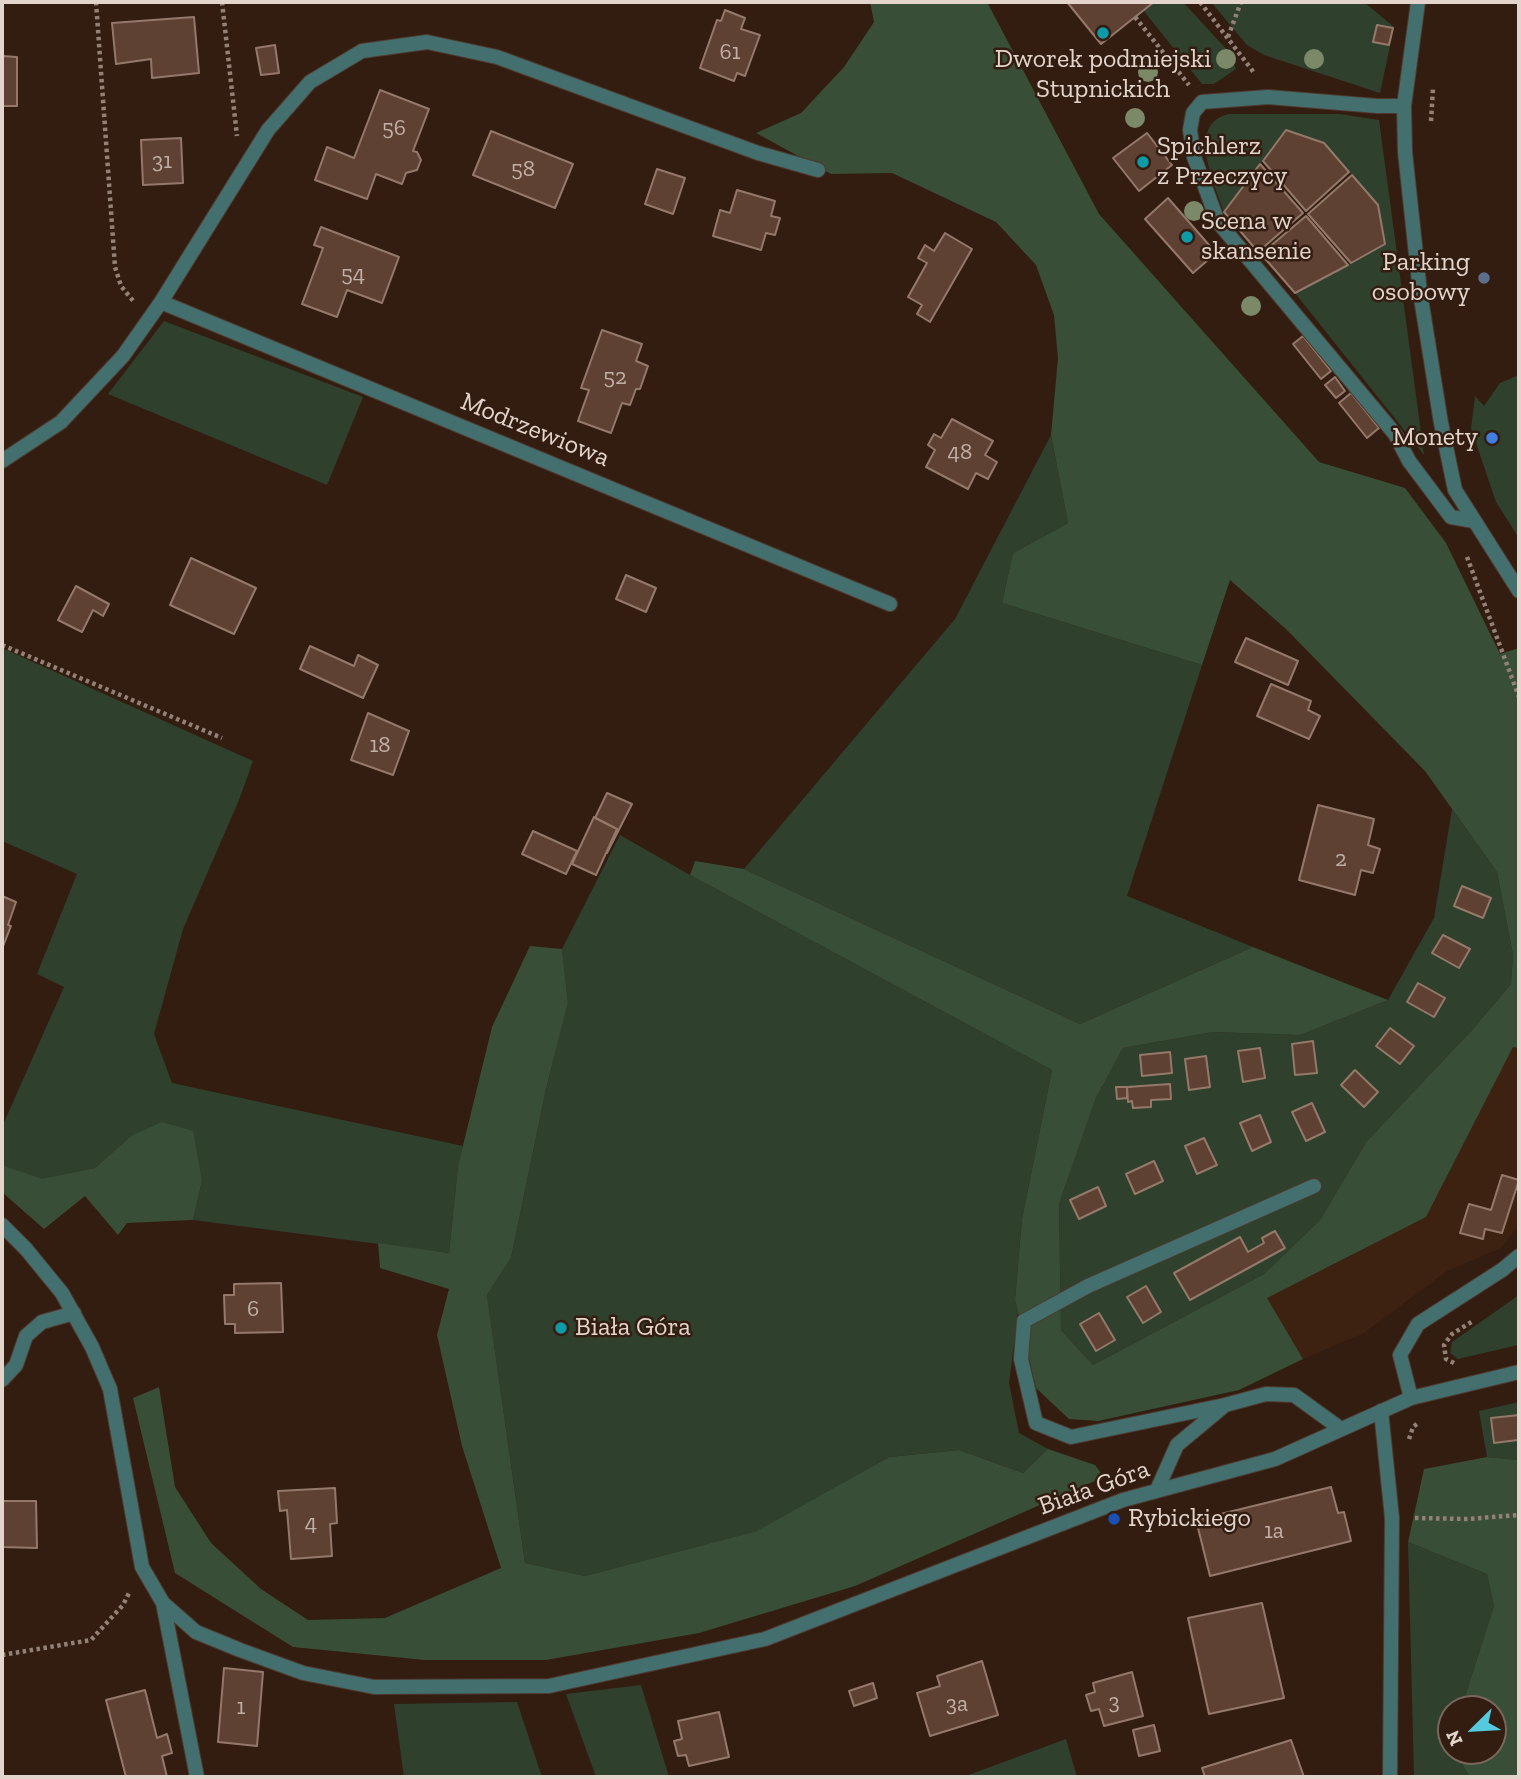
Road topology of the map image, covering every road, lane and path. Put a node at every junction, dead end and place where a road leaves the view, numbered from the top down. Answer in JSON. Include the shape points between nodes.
{"nodes":[{"id":1,"x":96,"y":2,"type":"edge"},
{"id":2,"x":222,"y":2,"type":"edge"},
{"id":3,"x":1200,"y":2,"type":"edge"},
{"id":4,"x":1241,"y":2,"type":"edge"},
{"id":5,"x":1418,"y":2,"type":"edge"},
{"id":6,"x":1135,"y":17,"type":"dead end"},
{"id":7,"x":1228,"y":38,"type":"junction"},
{"id":8,"x":1433,"y":85,"type":"dead end"},
{"id":9,"x":1268,"y":97,"type":"junction"},
{"id":10,"x":1202,"y":102,"type":"junction"},
{"id":11,"x":1404,"y":106,"type":"junction"},
{"id":12,"x":1430,"y":133,"type":"dead end"},
{"id":13,"x":818,"y":170,"type":"dead end"},
{"id":14,"x":241,"y":172,"type":"junction"},
{"id":15,"x":162,"y":303,"type":"junction"},
{"id":16,"x":148,"y":319,"type":"junction"},
{"id":17,"x":2,"y":461,"type":"edge"},
{"id":18,"x":1451,"y":517,"type":"junction"},
{"id":19,"x":1474,"y":521,"type":"junction"},
{"id":20,"x":1519,"y":591,"type":"edge"},
{"id":21,"x":890,"y":604,"type":"dead end"},
{"id":22,"x":2,"y":645,"type":"edge"},
{"id":23,"x":1519,"y":697,"type":"edge"},
{"id":24,"x":222,"y":738,"type":"dead end"},
{"id":25,"x":1314,"y":1186,"type":"dead end"},
{"id":26,"x":2,"y":1225,"type":"edge"},
{"id":27,"x":1519,"y":1256,"type":"edge"},
{"id":28,"x":74,"y":1313,"type":"junction"},
{"id":29,"x":1475,"y":1319,"type":"dead end"},
{"id":30,"x":1519,"y":1373,"type":"edge"},
{"id":31,"x":2,"y":1380,"type":"edge"},
{"id":32,"x":1478,"y":1382,"type":"junction"},
{"id":33,"x":1411,"y":1398,"type":"junction"},
{"id":34,"x":1225,"y":1405,"type":"junction"},
{"id":35,"x":1381,"y":1411,"type":"junction"},
{"id":36,"x":1423,"y":1418,"type":"dead end"},
{"id":37,"x":1341,"y":1429,"type":"junction"},
{"id":38,"x":1409,"y":1451,"type":"dead end"},
{"id":39,"x":1157,"y":1490,"type":"junction"},
{"id":40,"x":1519,"y":1515,"type":"edge"},
{"id":41,"x":1392,"y":1518,"type":"junction"},
{"id":42,"x":142,"y":1567,"type":"junction"},
{"id":43,"x":163,"y":1603,"type":"junction"},
{"id":44,"x":2,"y":1655,"type":"edge"},
{"id":45,"x":197,"y":1777,"type":"edge"},
{"id":46,"x":1390,"y":1777,"type":"edge"}],
"edges":[{"from":1,"to":16,"type":"path","via":[[115,267],[121,286]]},
{"from":2,"to":14,"type":"path"},
{"from":3,"to":7,"type":"path"},
{"from":4,"to":7,"type":"path"},
{"from":5,"to":11,"type":"street"},
{"from":6,"to":10,"type":"path"},
{"from":7,"to":9,"type":"path"},
{"from":8,"to":12,"type":"path"},
{"from":9,"to":10,"type":"street"},
{"from":9,"to":11,"type":"street"},
{"from":10,"to":18,"type":"street","via":[[1193,113],[1190,130],[1194,157],[1218,222],[1395,434]]},
{"from":11,"to":19,"type":"street","via":[[1420,292],[1441,423],[1455,489]]},
{"from":13,"to":14,"type":"street","via":[[758,153],[497,57],[427,41],[362,51],[310,82],[268,130]]},
{"from":14,"to":15,"type":"street"},
{"from":15,"to":16,"type":"street"},
{"from":15,"to":21,"type":"street","name":"Modrzewiowa"},
{"from":16,"to":17,"type":"street","via":[[123,356],[61,422]]},
{"from":18,"to":19,"type":"street"},
{"from":18,"to":23,"type":"path"},
{"from":19,"to":20,"type":"street"},
{"from":22,"to":24,"type":"path"},
{"from":25,"to":34,"type":"street","via":[[1088,1286],[1024,1321],[1021,1359],[1036,1423],[1071,1437]]},
{"from":26,"to":28,"type":"street","name":"Biała Góra"},
{"from":27,"to":33,"type":"street","via":[[1418,1324],[1400,1355]]},
{"from":28,"to":31,"type":"street","via":[[42,1322],[26,1336],[16,1365]]},
{"from":28,"to":42,"type":"street","name":"Biała Góra","via":[[110,1389]]},
{"from":29,"to":32,"type":"path","via":[[1452,1334],[1443,1352],[1452,1363],[1472,1363]]},
{"from":30,"to":32,"type":"street","name":"Biała Góra"},
{"from":32,"to":33,"type":"street","name":"Biała Góra"},
{"from":33,"to":35,"type":"street","name":"Biała Góra"},
{"from":34,"to":37,"type":"street","via":[[1266,1394],[1294,1395]]},
{"from":34,"to":39,"type":"street","via":[[1177,1445]]},
{"from":35,"to":37,"type":"street","name":"Biała Góra"},
{"from":35,"to":41,"type":"street"},
{"from":36,"to":38,"type":"path","via":[[1413,1427]]},
{"from":37,"to":39,"type":"street","name":"Biała Góra","via":[[1275,1458]]},
{"from":39,"to":43,"type":"street","name":"Biała Góra","via":[[765,1639],[549,1686],[374,1687],[303,1673],[196,1632]]},
{"from":40,"to":41,"type":"path"},
{"from":41,"to":46,"type":"street"},
{"from":42,"to":43,"type":"street","name":"Biała Góra"},
{"from":42,"to":44,"type":"path","via":[[123,1605],[90,1640]]},
{"from":43,"to":45,"type":"street"}]}
